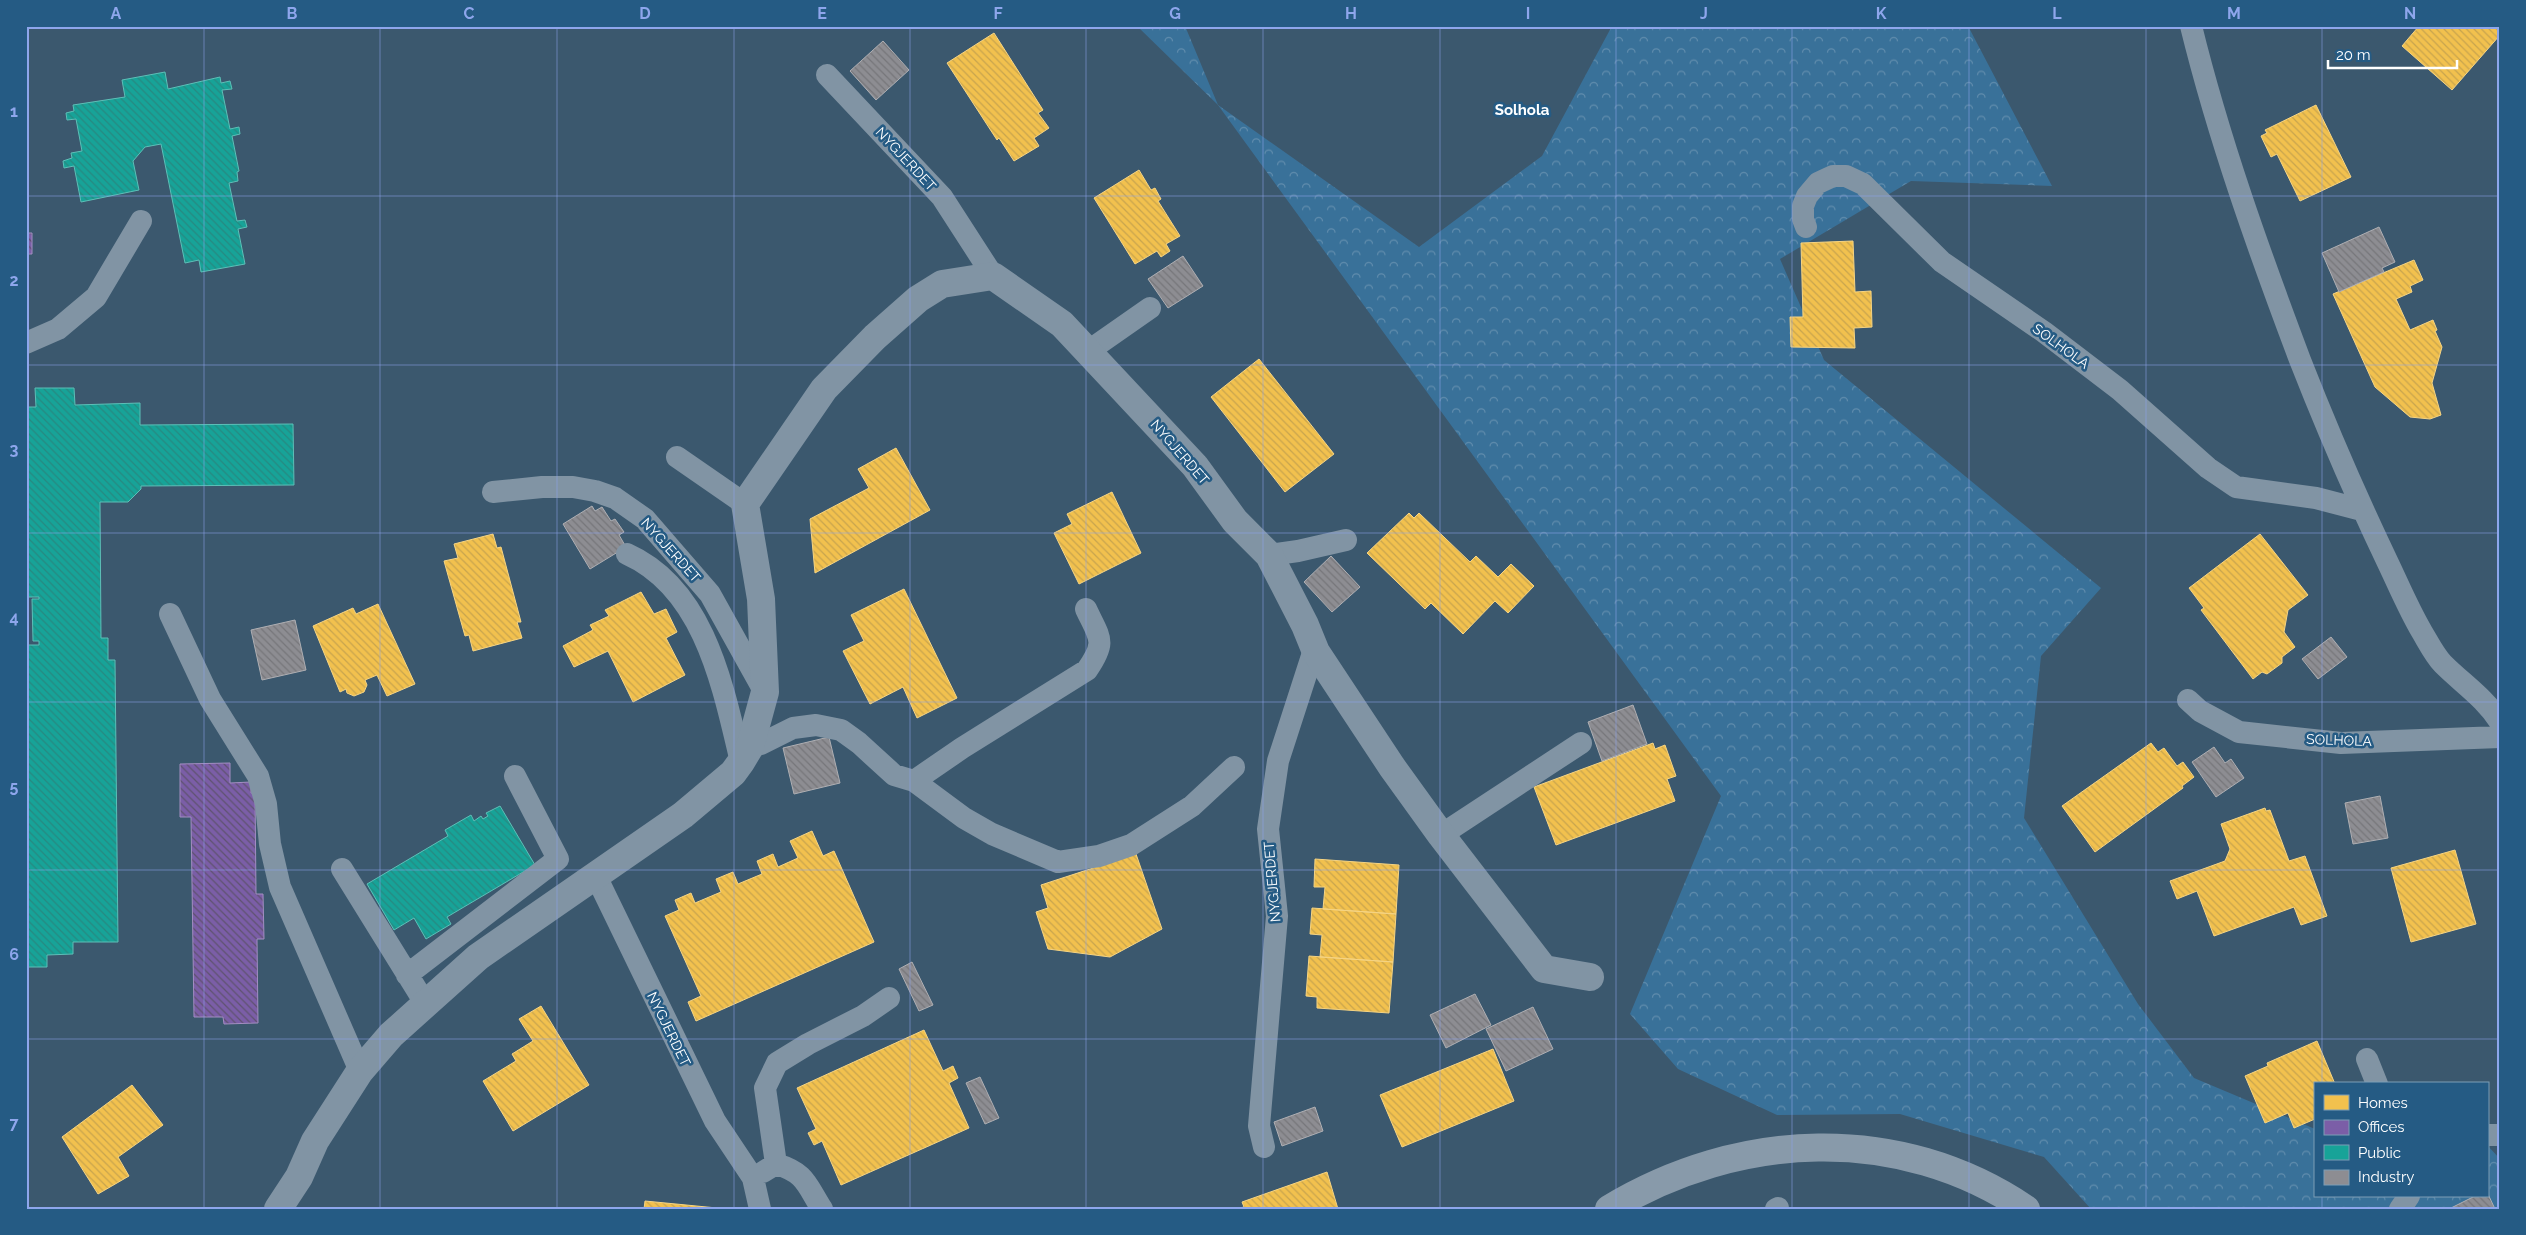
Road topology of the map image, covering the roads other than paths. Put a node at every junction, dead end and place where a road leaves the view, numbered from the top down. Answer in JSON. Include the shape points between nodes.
{"nodes":[{"id":1,"x":2191,"y":26,"type":"edge"},
{"id":2,"x":827,"y":75,"type":"dead end"},
{"id":3,"x":141,"y":221,"type":"dead end"},
{"id":4,"x":1806,"y":227,"type":"dead end"},
{"id":5,"x":993,"y":276,"type":"junction"},
{"id":6,"x":1150,"y":308,"type":"dead end"},
{"id":7,"x":26,"y":343,"type":"edge"},
{"id":8,"x":1087,"y":352,"type":"junction"},
{"id":9,"x":677,"y":457,"type":"dead end"},
{"id":10,"x":493,"y":492,"type":"dead end"},
{"id":11,"x":745,"y":504,"type":"junction"},
{"id":12,"x":2362,"y":510,"type":"junction"},
{"id":13,"x":1346,"y":540,"type":"dead end"},
{"id":14,"x":627,"y":554,"type":"dead end"},
{"id":15,"x":1269,"y":555,"type":"junction"},
{"id":16,"x":1086,"y":609,"type":"dead end"},
{"id":17,"x":170,"y":614,"type":"dead end"},
{"id":18,"x":1316,"y":652,"type":"junction"},
{"id":19,"x":765,"y":692,"type":"junction"},
{"id":20,"x":2188,"y":700,"type":"dead end"},
{"id":21,"x":2500,"y":722,"type":"edge"},
{"id":22,"x":2500,"y":737,"type":"edge"},
{"id":23,"x":1580,"y":743,"type":"dead end"},
{"id":24,"x":746,"y":754,"type":"junction"},
{"id":25,"x":1234,"y":767,"type":"dead end"},
{"id":26,"x":515,"y":776,"type":"dead end"},
{"id":27,"x":914,"y":781,"type":"junction"},
{"id":28,"x":1441,"y":835,"type":"junction"},
{"id":29,"x":342,"y":869,"type":"dead end"},
{"id":30,"x":595,"y":874,"type":"junction"},
{"id":31,"x":407,"y":975,"type":"junction"},
{"id":32,"x":1590,"y":978,"type":"dead end"},
{"id":33,"x":889,"y":998,"type":"dead end"},
{"id":34,"x":425,"y":1003,"type":"junction"},
{"id":35,"x":2367,"y":1059,"type":"dead end"},
{"id":36,"x":360,"y":1071,"type":"junction"},
{"id":37,"x":2376,"y":1082,"type":"edge"},
{"id":38,"x":1264,"y":1147,"type":"dead end"},
{"id":39,"x":776,"y":1164,"type":"junction"},
{"id":40,"x":753,"y":1178,"type":"junction"},
{"id":41,"x":2408,"y":1198,"type":"edge"},
{"id":42,"x":278,"y":1209,"type":"edge"},
{"id":43,"x":760,"y":1209,"type":"edge"},
{"id":44,"x":822,"y":1209,"type":"edge"},
{"id":45,"x":1609,"y":1209,"type":"edge"},
{"id":46,"x":2026,"y":1209,"type":"edge"},
{"id":47,"x":2400,"y":1209,"type":"edge"}],
"edges":[{"from":1,"to":12,"type":"lane","via":[[2210,100],[2267,268],[2325,426]]},
{"from":2,"to":5,"type":"lane","name":"NYGJERDET","via":[[942,197]]},
{"from":3,"to":7,"type":"lane","via":[[96,297],[58,329]]},
{"from":4,"to":12,"type":"lane","name":"SOLHOLA","via":[[1802,219],[1803,206],[1818,184],[1833,176],[1846,176],[1863,184],[1942,262],[2044,332],[2120,390],[2208,468],[2236,487],[2316,498]]},
{"from":5,"to":8,"type":"street","name":"NYGJERDET","via":[[1062,324]]},
{"from":5,"to":11,"type":"street","via":[[942,284],[918,299],[874,337],[824,389]]},
{"from":6,"to":8,"type":"lane"},
{"from":8,"to":15,"type":"street","name":"NYGJERDET","via":[[1195,466],[1235,521]]},
{"from":9,"to":11,"type":"lane"},
{"from":10,"to":19,"type":"lane","name":"NYGJERDET","via":[[542,487],[595,491],[615,498],[645,519],[710,594]]},
{"from":11,"to":19,"type":"street","via":[[761,599]]},
{"from":12,"to":21,"type":"lane","via":[[2421,632],[2442,663],[2492,709]]},
{"from":13,"to":15,"type":"lane","via":[[1298,552]]},
{"from":14,"to":24,"type":"lane","name":"NYGJERDET","via":[[658,572],[704,635]]},
{"from":15,"to":18,"type":"street","name":"NYGJERDET"},
{"from":16,"to":27,"type":"lane","via":[[1101,642],[1098,654],[1087,670]]},
{"from":17,"to":36,"type":"lane","via":[[210,699],[258,776],[280,886]]},
{"from":18,"to":28,"type":"street","name":"NYGJERDET"},
{"from":18,"to":38,"type":"lane","name":"NYGJERDET","via":[[1278,761],[1268,829],[1278,916],[1259,1126]]},
{"from":19,"to":24,"type":"street"},
{"from":20,"to":22,"type":"lane","name":"SOLHOLA","via":[[2200,711],[2239,732],[2341,743]]},
{"from":23,"to":28,"type":"lane"},
{"from":24,"to":27,"type":"lane","via":[[793,728],[816,726],[841,730],[894,775]]},
{"from":24,"to":30,"type":"street","via":[[733,773],[683,815]]},
{"from":25,"to":27,"type":"lane","via":[[1192,806],[1130,845],[1099,856],[1058,862],[992,834],[964,818]]},
{"from":26,"to":31,"type":"lane","via":[[558,859]]},
{"from":28,"to":32,"type":"street","name":"NYGJERDET","via":[[1544,969]]},
{"from":29,"to":31,"type":"lane"},
{"from":30,"to":34,"type":"street","via":[[478,957]]},
{"from":30,"to":40,"type":"lane","name":"NYGJERDET","via":[[715,1121]]},
{"from":31,"to":34,"type":"lane"},
{"from":33,"to":39,"type":"lane","via":[[863,1016],[777,1063],[766,1088]]},
{"from":34,"to":36,"type":"street"},
{"from":35,"to":37,"type":"lane"},
{"from":36,"to":42,"type":"street","via":[[315,1141],[299,1177]]},
{"from":39,"to":40,"type":"lane"},
{"from":39,"to":44,"type":"lane","via":[[800,1174]]},
{"from":40,"to":43,"type":"lane","name":"NYGJERDET"},
{"from":41,"to":47,"type":"lane"},
{"from":45,"to":46,"type":"main road","via":[[1687,1170],[1748,1153],[1813,1146],[1876,1151],[1938,1166],[1998,1190]]}]}
